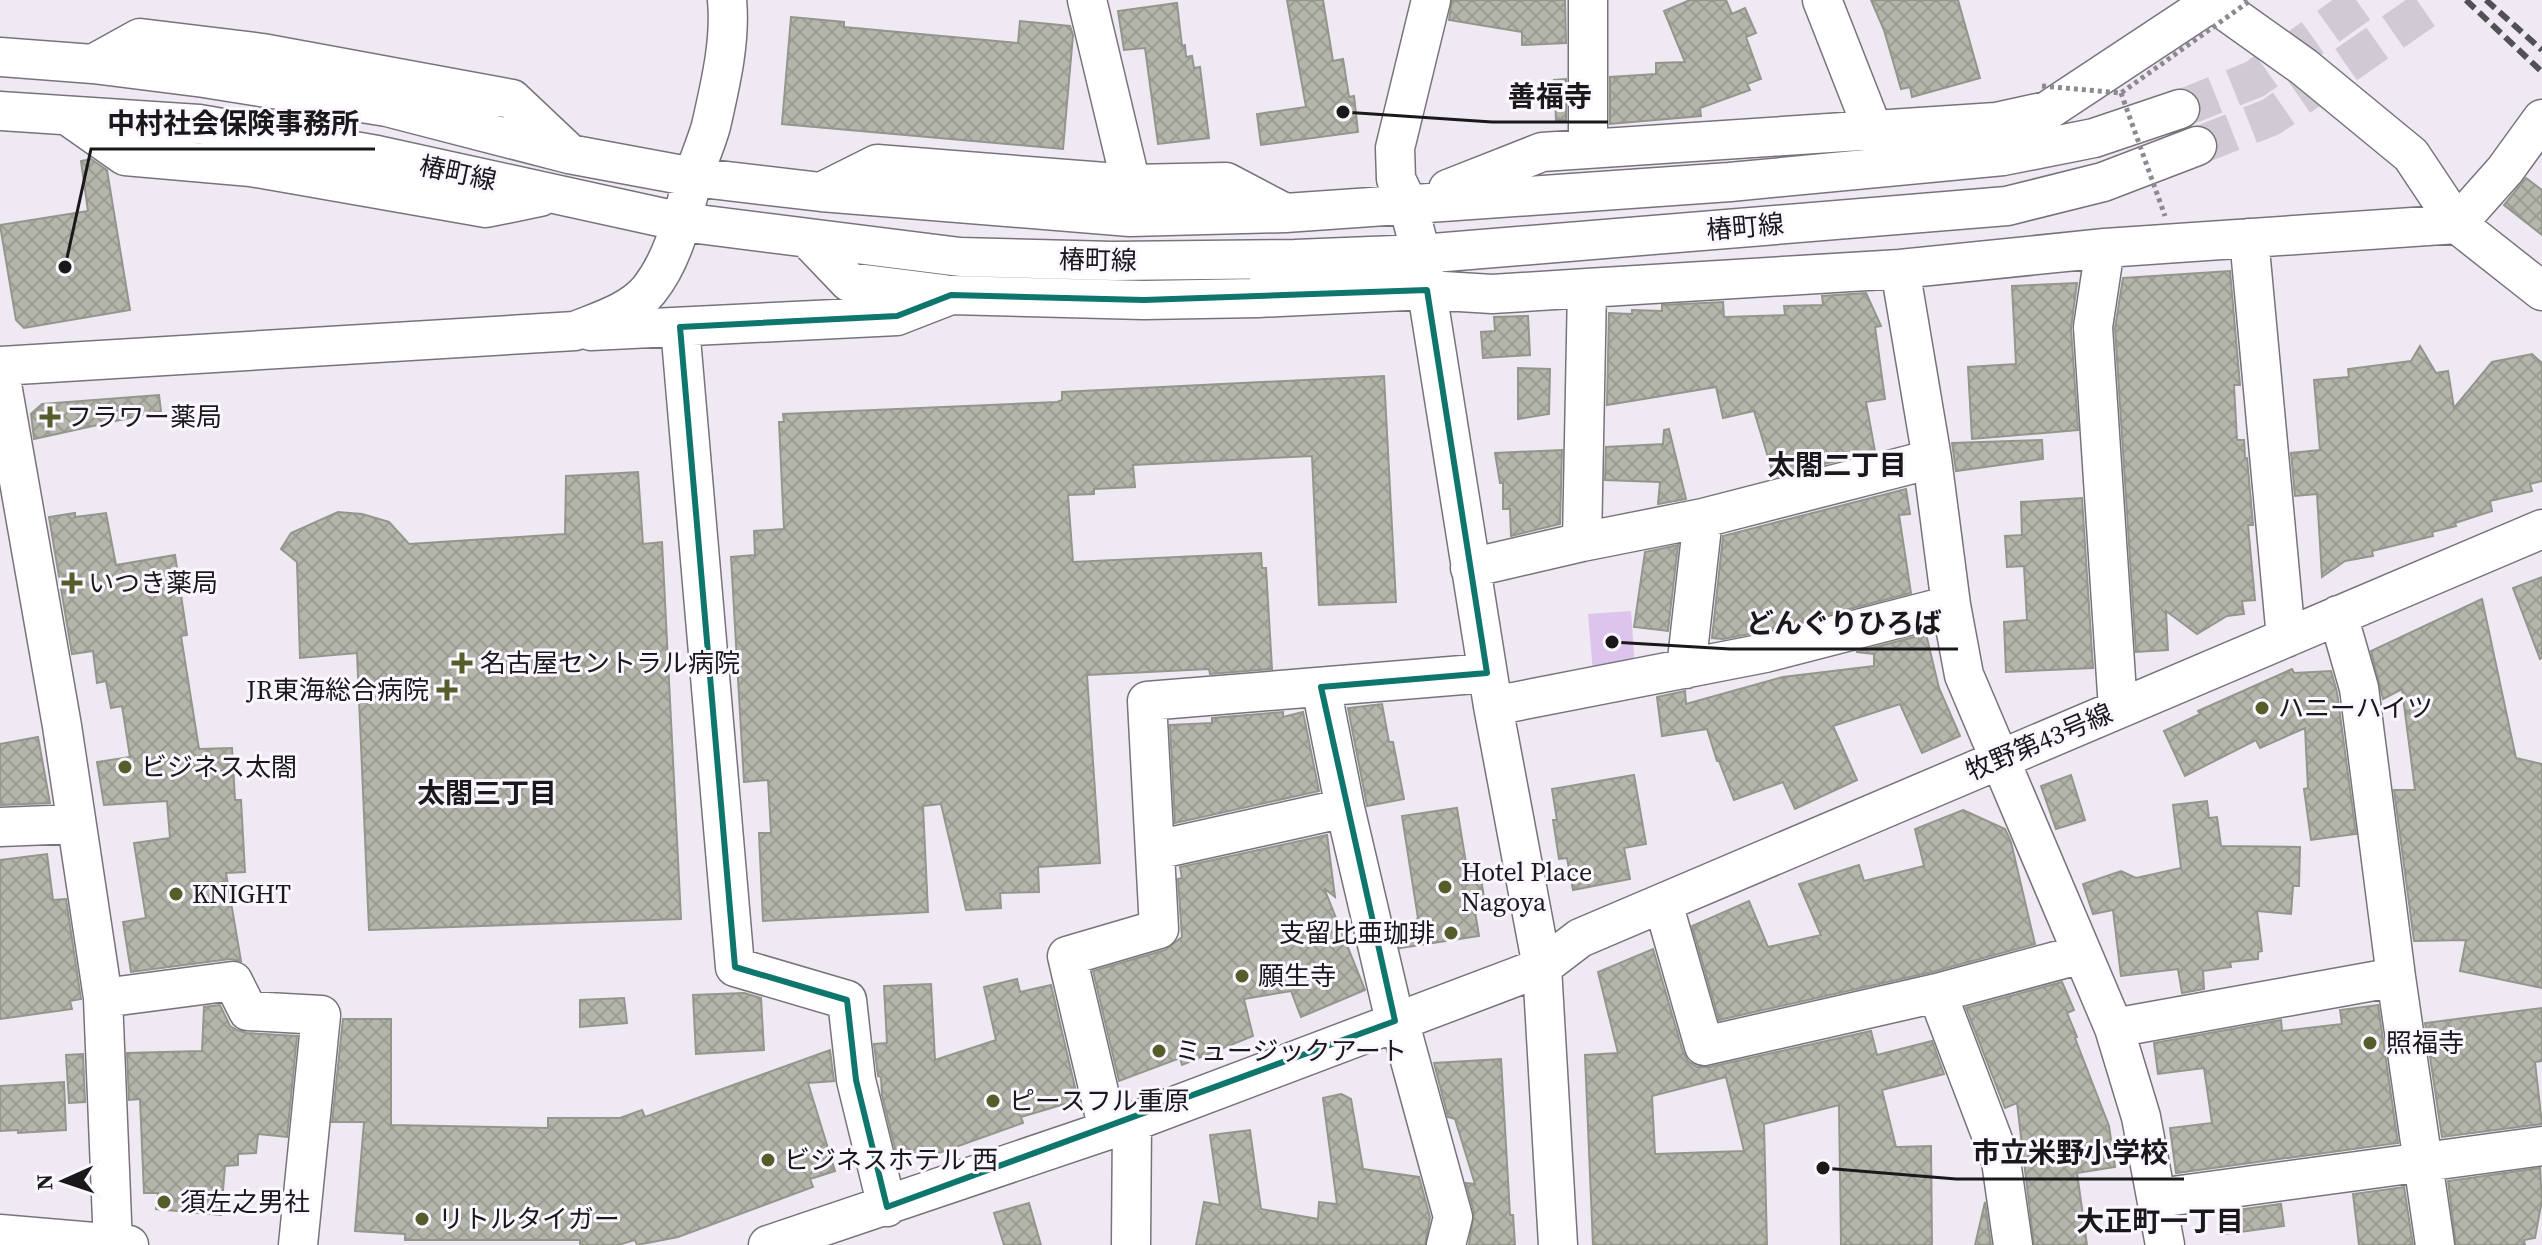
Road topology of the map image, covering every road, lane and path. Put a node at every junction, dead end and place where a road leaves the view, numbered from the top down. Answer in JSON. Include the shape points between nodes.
{"nodes":[{"id":1,"x":727,"y":0,"type":"edge"},
{"id":2,"x":1087,"y":0,"type":"edge"},
{"id":3,"x":1431,"y":0,"type":"edge"},
{"id":4,"x":1588,"y":0,"type":"edge"},
{"id":5,"x":1822,"y":0,"type":"edge"},
{"id":6,"x":2251,"y":0,"type":"edge"},
{"id":7,"x":2211,"y":1,"type":"edge"},
{"id":8,"x":0,"y":57,"type":"edge"},
{"id":9,"x":2042,"y":86,"type":"dead end"},
{"id":10,"x":2121,"y":93,"type":"junction"},
{"id":11,"x":2180,"y":109,"type":"tunnel mouth"},
{"id":12,"x":0,"y":111,"type":"edge"},
{"id":13,"x":2542,"y":119,"type":"edge"},
{"id":14,"x":1873,"y":130,"type":"junction"},
{"id":15,"x":2197,"y":146,"type":"tunnel mouth"},
{"id":16,"x":1588,"y":149,"type":"junction"},
{"id":17,"x":693,"y":177,"type":"junction"},
{"id":18,"x":1131,"y":184,"type":"junction"},
{"id":19,"x":821,"y":192,"type":"junction"},
{"id":20,"x":1408,"y":204,"type":"junction"},
{"id":21,"x":1285,"y":213,"type":"junction"},
{"id":22,"x":2165,"y":216,"type":"dead end"},
{"id":23,"x":682,"y":222,"type":"junction"},
{"id":24,"x":2457,"y":224,"type":"junction"},
{"id":25,"x":807,"y":238,"type":"junction"},
{"id":26,"x":2249,"y":238,"type":"junction"},
{"id":27,"x":2105,"y":248,"type":"junction"},
{"id":28,"x":1295,"y":259,"type":"junction"},
{"id":29,"x":1900,"y":269,"type":"junction"},
{"id":30,"x":1424,"y":272,"type":"junction"},
{"id":31,"x":1587,"y":288,"type":"junction"},
{"id":32,"x":2542,"y":291,"type":"edge"},
{"id":33,"x":951,"y":295,"type":"junction"},
{"id":34,"x":1258,"y":298,"type":"junction"},
{"id":35,"x":680,"y":327,"type":"junction"},
{"id":36,"x":575,"y":331,"type":"junction"},
{"id":37,"x":0,"y":366,"type":"edge"},
{"id":38,"x":0,"y":373,"type":"edge"},
{"id":39,"x":1932,"y":459,"type":"junction"},
{"id":40,"x":1703,"y":518,"type":"junction"},
{"id":41,"x":2542,"y":529,"type":"edge"},
{"id":42,"x":1582,"y":542,"type":"junction"},
{"id":43,"x":1470,"y":568,"type":"junction"},
{"id":44,"x":1951,"y":605,"type":"junction"},
{"id":45,"x":2338,"y":615,"type":"junction"},
{"id":46,"x":2286,"y":638,"type":"junction"},
{"id":47,"x":1686,"y":669,"type":"junction"},
{"id":48,"x":1321,"y":687,"type":"junction"},
{"id":49,"x":1490,"y":689,"type":"junction"},
{"id":50,"x":2118,"y":709,"type":"junction"},
{"id":51,"x":2001,"y":758,"type":"junction"},
{"id":52,"x":1345,"y":808,"type":"junction"},
{"id":53,"x":75,"y":824,"type":"junction"},
{"id":54,"x":0,"y":827,"type":"edge"},
{"id":55,"x":1156,"y":850,"type":"junction"},
{"id":56,"x":1663,"y":903,"type":"junction"},
{"id":57,"x":2082,"y":954,"type":"junction"},
{"id":58,"x":1542,"y":967,"type":"junction"},
{"id":59,"x":2396,"y":977,"type":"junction"},
{"id":60,"x":1937,"y":993,"type":"junction"},
{"id":61,"x":103,"y":998,"type":"junction"},
{"id":62,"x":1397,"y":1020,"type":"junction"},
{"id":63,"x":2114,"y":1028,"type":"junction"},
{"id":64,"x":1120,"y":1126,"type":"junction"},
{"id":65,"x":2542,"y":1146,"type":"edge"},
{"id":66,"x":2422,"y":1162,"type":"junction"},
{"id":67,"x":2158,"y":1198,"type":"junction"},
{"id":68,"x":877,"y":1221,"type":"edge"},
{"id":69,"x":0,"y":1234,"type":"edge"},
{"id":70,"x":119,"y":1244,"type":"edge"},
{"id":71,"x":298,"y":1245,"type":"edge"},
{"id":72,"x":768,"y":1245,"type":"edge"},
{"id":73,"x":1131,"y":1245,"type":"edge"},
{"id":74,"x":1446,"y":1245,"type":"edge"},
{"id":75,"x":1558,"y":1245,"type":"edge"},
{"id":76,"x":2013,"y":1245,"type":"edge"},
{"id":77,"x":2165,"y":1245,"type":"edge"},
{"id":78,"x":2435,"y":1245,"type":"edge"}],
"edges":[{"from":1,"to":17,"type":"street","via":[[730,26],[713,113]]},
{"from":2,"to":18,"type":"street"},
{"from":3,"to":20,"type":"street","via":[[1395,148],[1396,179]]},
{"from":4,"to":16,"type":"street"},
{"from":5,"to":14,"type":"street"},
{"from":6,"to":10,"type":"path","bridge":true},
{"from":7,"to":14,"type":"street","via":[[2047,111],[1996,122]]},
{"from":7,"to":24,"type":"street","via":[[2304,67],[2411,155]]},
{"from":8,"to":17,"type":"street","name":"椿町線","via":[[93,64],[140,38],[262,53],[512,99],[569,154]]},
{"from":9,"to":10,"type":"path","bridge":true},
{"from":10,"to":22,"type":"path","bridge":true},
{"from":11,"to":20,"type":"street","name":"椿町線","via":[[2094,138],[2003,156]]},
{"from":12,"to":23,"type":"street","name":"椿町線","via":[[67,115],[125,156],[251,167],[486,208],[555,194]]},
{"from":13,"to":24,"type":"street"},
{"from":14,"to":16,"type":"street"},
{"from":15,"to":30,"type":"street","name":"椿町線","via":[[2103,182],[2007,206]]},
{"from":16,"to":20,"type":"street","via":[[1542,152]]},
{"from":17,"to":19,"type":"street","name":"椿町線"},
{"from":17,"to":23,"type":"street"},
{"from":18,"to":19,"type":"street","via":[[877,164]]},
{"from":18,"to":21,"type":"street","via":[[1226,182]]},
{"from":19,"to":21,"type":"street","name":"椿町線","via":[[1130,217]]},
{"from":20,"to":21,"type":"street","name":"椿町線"},
{"from":20,"to":30,"type":"street"},
{"from":23,"to":25,"type":"street","name":"椿町線"},
{"from":23,"to":36,"type":"street","via":[[667,263],[646,293],[621,312]]},
{"from":24,"to":26,"type":"street"},
{"from":24,"to":32,"type":"street"},
{"from":25,"to":28,"type":"street","name":"椿町線","via":[[960,257]]},
{"from":25,"to":33,"type":"street","via":[[849,282]]},
{"from":26,"to":27,"type":"street"},
{"from":26,"to":46,"type":"street"},
{"from":27,"to":29,"type":"street"},
{"from":27,"to":50,"type":"street","via":[[2093,327]]},
{"from":28,"to":30,"type":"street","name":"椿町線"},
{"from":28,"to":34,"type":"street"},
{"from":29,"to":31,"type":"street"},
{"from":29,"to":39,"type":"street"},
{"from":30,"to":31,"type":"street","via":[[1492,294]]},
{"from":30,"to":34,"type":"street"},
{"from":30,"to":43,"type":"street"},
{"from":31,"to":42,"type":"street"},
{"from":33,"to":34,"type":"street"},
{"from":33,"to":35,"type":"street","via":[[897,316]]},
{"from":35,"to":36,"type":"street"},
{"from":35,"to":68,"type":"street","via":[[735,967],[847,1000]]},
{"from":36,"to":37,"type":"street"},
{"from":38,"to":53,"type":"street"},
{"from":39,"to":40,"type":"street"},
{"from":39,"to":44,"type":"street"},
{"from":40,"to":42,"type":"street"},
{"from":40,"to":47,"type":"street"},
{"from":41,"to":45,"type":"street","name":"牧野第43号線"},
{"from":42,"to":43,"type":"street"},
{"from":43,"to":49,"type":"street"},
{"from":44,"to":47,"type":"street"},
{"from":44,"to":51,"type":"street","via":[[1964,675]]},
{"from":45,"to":46,"type":"street","name":"牧野第43号線"},
{"from":45,"to":59,"type":"street","via":[[2359,688]]},
{"from":46,"to":50,"type":"street","name":"牧野第43号線"},
{"from":47,"to":49,"type":"street"},
{"from":48,"to":49,"type":"street"},
{"from":48,"to":52,"type":"street"},
{"from":48,"to":55,"type":"street","via":[[1147,701]]},
{"from":49,"to":58,"type":"street"},
{"from":50,"to":51,"type":"street","name":"牧野第43号線"},
{"from":51,"to":56,"type":"street","name":"牧野第43号線"},
{"from":51,"to":57,"type":"street"},
{"from":52,"to":55,"type":"street"},
{"from":52,"to":62,"type":"street"},
{"from":53,"to":54,"type":"street"},
{"from":53,"to":61,"type":"street"},
{"from":55,"to":64,"type":"street","via":[[1159,929],[1067,956]]},
{"from":56,"to":58,"type":"street","name":"牧野第43号線","via":[[1580,938]]},
{"from":56,"to":60,"type":"street","via":[[1704,1046]]},
{"from":57,"to":60,"type":"street"},
{"from":57,"to":63,"type":"street"},
{"from":58,"to":62,"type":"street","name":"牧野第43号線"},
{"from":58,"to":75,"type":"street"},
{"from":59,"to":63,"type":"street"},
{"from":59,"to":66,"type":"street"},
{"from":60,"to":76,"type":"street","via":[[2001,1161]]},
{"from":61,"to":70,"type":"street"},
{"from":61,"to":71,"type":"street","via":[[233,981],[248,1011],[321,1015]]},
{"from":62,"to":64,"type":"street","name":"牧野第43号線"},
{"from":62,"to":74,"type":"street","via":[[1453,1217]]},
{"from":63,"to":67,"type":"street"},
{"from":64,"to":68,"type":"street","name":"牧野第43号線"},
{"from":64,"to":73,"type":"street"},
{"from":65,"to":66,"type":"street"},
{"from":66,"to":67,"type":"street"},
{"from":66,"to":78,"type":"street"},
{"from":67,"to":77,"type":"street"},
{"from":68,"to":72,"type":"street","name":"牧野第43号線"},
{"from":69,"to":70,"type":"street"}]}
